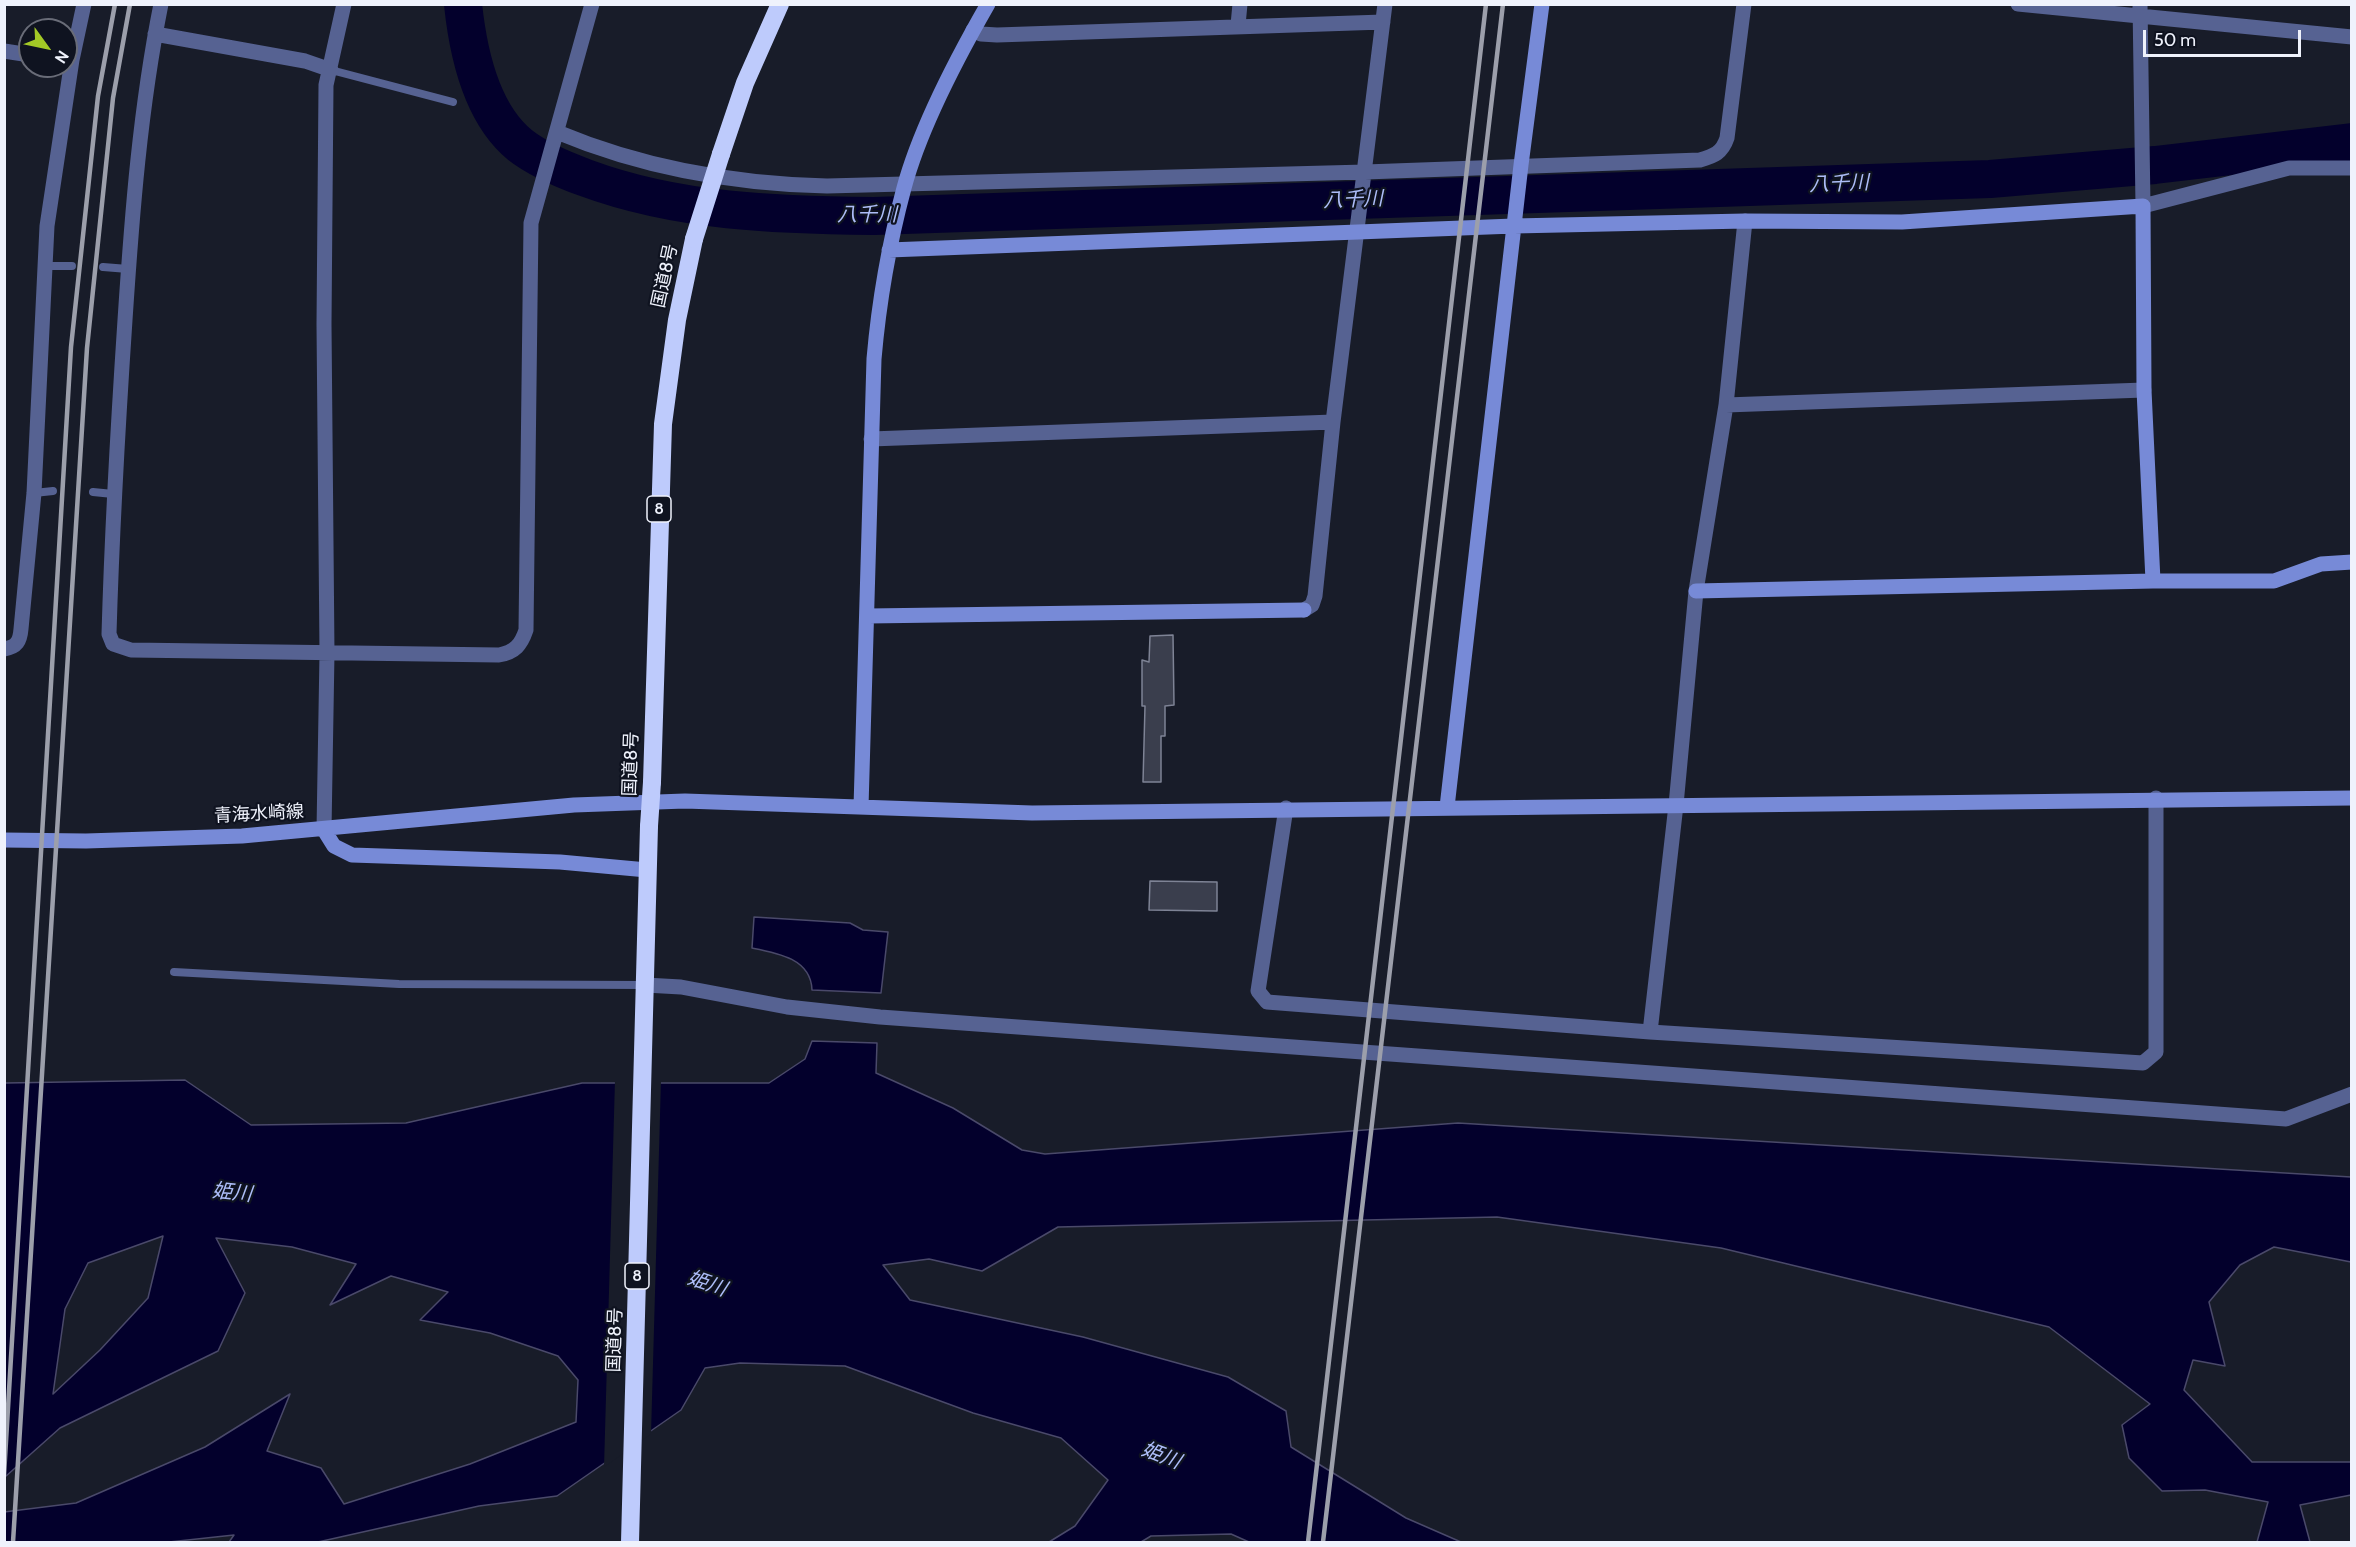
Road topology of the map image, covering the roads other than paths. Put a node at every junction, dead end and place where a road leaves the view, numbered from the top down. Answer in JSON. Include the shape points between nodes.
{"nodes":[{"id":1,"x":84,"y":4,"type":"edge"},
{"id":2,"x":161,"y":4,"type":"edge"},
{"id":3,"x":344,"y":4,"type":"edge"},
{"id":4,"x":592,"y":4,"type":"edge"},
{"id":5,"x":780,"y":4,"type":"edge"},
{"id":6,"x":988,"y":4,"type":"edge"},
{"id":7,"x":1240,"y":4,"type":"edge"},
{"id":8,"x":1385,"y":4,"type":"edge"},
{"id":9,"x":1542,"y":4,"type":"edge"},
{"id":10,"x":1744,"y":4,"type":"edge"},
{"id":11,"x":2018,"y":4,"type":"edge"},
{"id":12,"x":2140,"y":11,"type":"edge"},
{"id":13,"x":1383,"y":22,"type":"junction"},
{"id":14,"x":1238,"y":25,"type":"junction"},
{"id":15,"x":78,"y":26,"type":"edge"},
{"id":16,"x":973,"y":30,"type":"junction"},
{"id":17,"x":155,"y":34,"type":"junction"},
{"id":18,"x":2352,"y":37,"type":"edge"},
{"id":19,"x":331,"y":70,"type":"junction"},
{"id":20,"x":67,"y":78,"type":"edge"},
{"id":21,"x":453,"y":102,"type":"dead end"},
{"id":22,"x":557,"y":132,"type":"junction"},
{"id":23,"x":1521,"y":165,"type":"junction"},
{"id":24,"x":2352,"y":168,"type":"edge"},
{"id":25,"x":1365,"y":172,"type":"junction"},
{"id":26,"x":904,"y":185,"type":"junction"},
{"id":27,"x":2143,"y":207,"type":"junction"},
{"id":28,"x":1746,"y":221,"type":"junction"},
{"id":29,"x":1514,"y":226,"type":"junction"},
{"id":30,"x":1359,"y":232,"type":"junction"},
{"id":31,"x":889,"y":250,"type":"junction"},
{"id":32,"x":72,"y":266,"type":"dead end"},
{"id":33,"x":44,"y":267,"type":"junction"},
{"id":34,"x":103,"y":267,"type":"dead end"},
{"id":35,"x":128,"y":269,"type":"junction"},
{"id":36,"x":2144,"y":390,"type":"junction"},
{"id":37,"x":1726,"y":405,"type":"junction"},
{"id":38,"x":1334,"y":422,"type":"junction"},
{"id":39,"x":871,"y":439,"type":"junction"},
{"id":40,"x":53,"y":491,"type":"dead end"},
{"id":41,"x":93,"y":492,"type":"dead end"},
{"id":42,"x":34,"y":493,"type":"junction"},
{"id":43,"x":113,"y":494,"type":"junction"},
{"id":44,"x":2352,"y":562,"type":"edge"},
{"id":45,"x":2153,"y":581,"type":"junction"},
{"id":46,"x":1696,"y":591,"type":"junction"},
{"id":47,"x":868,"y":616,"type":"junction"},
{"id":48,"x":4,"y":649,"type":"edge"},
{"id":49,"x":327,"y":653,"type":"junction"},
{"id":50,"x":2156,"y":798,"type":"junction"},
{"id":51,"x":2352,"y":798,"type":"edge"},
{"id":52,"x":1676,"y":806,"type":"junction"},
{"id":53,"x":861,"y":807,"type":"junction"},
{"id":54,"x":1447,"y":807,"type":"junction"},
{"id":55,"x":1286,"y":808,"type":"junction"},
{"id":56,"x":324,"y":830,"type":"junction"},
{"id":57,"x":4,"y":840,"type":"edge"},
{"id":58,"x":647,"y":870,"type":"junction"},
{"id":59,"x":174,"y":972,"type":"dead end"},
{"id":60,"x":645,"y":985,"type":"junction"},
{"id":61,"x":1650,"y":1032,"type":"junction"},
{"id":62,"x":2352,"y":1094,"type":"edge"},
{"id":63,"x":630,"y":1542,"type":"edge"}],
"edges":[{"from":1,"to":15,"type":"street"},
{"from":2,"to":17,"type":"street"},
{"from":3,"to":19,"type":"street"},
{"from":4,"to":22,"type":"street"},
{"from":5,"to":58,"type":"highway","name":"国道8号","number":"8","bridge":true,"via":[[721,154],[694,239],[677,320],[663,424]]},
{"from":6,"to":16,"type":"street"},
{"from":7,"to":14,"type":"street"},
{"from":8,"to":13,"type":"street"},
{"from":9,"to":23,"type":"street"},
{"from":10,"to":23,"type":"street","via":[[1727,138],[1723,149],[1714,156],[1700,160]]},
{"from":11,"to":12,"type":"street"},
{"from":12,"to":18,"type":"street"},
{"from":12,"to":27,"type":"street"},
{"from":13,"to":14,"type":"street"},
{"from":13,"to":25,"type":"street"},
{"from":14,"to":16,"type":"street","via":[[997,35]]},
{"from":16,"to":26,"type":"street"},
{"from":17,"to":19,"type":"street","via":[[305,61]]},
{"from":17,"to":35,"type":"street","via":[[137,155]]},
{"from":19,"to":21,"type":"lane"},
{"from":19,"to":49,"type":"street","via":[[326,85],[324,288]]},
{"from":20,"to":33,"type":"street"},
{"from":22,"to":26,"type":"street","via":[[657,166],[742,180],[796,185]]},
{"from":22,"to":49,"type":"street","via":[[531,223],[523,639],[511,653],[499,655]]},
{"from":23,"to":25,"type":"street"},
{"from":23,"to":29,"type":"street"},
{"from":24,"to":27,"type":"street","via":[[2289,168]]},
{"from":25,"to":26,"type":"street"},
{"from":25,"to":30,"type":"street"},
{"from":26,"to":31,"type":"street"},
{"from":27,"to":28,"type":"street","via":[[1902,222]]},
{"from":27,"to":36,"type":"street"},
{"from":28,"to":29,"type":"street"},
{"from":28,"to":37,"type":"street"},
{"from":29,"to":30,"type":"street"},
{"from":29,"to":54,"type":"street"},
{"from":30,"to":31,"type":"street"},
{"from":30,"to":38,"type":"street"},
{"from":31,"to":39,"type":"street","via":[[878,317]]},
{"from":32,"to":33,"type":"lane"},
{"from":33,"to":42,"type":"street"},
{"from":34,"to":35,"type":"lane"},
{"from":35,"to":43,"type":"street"},
{"from":36,"to":37,"type":"street"},
{"from":36,"to":45,"type":"street"},
{"from":37,"to":46,"type":"street"},
{"from":38,"to":39,"type":"street"},
{"from":38,"to":47,"type":"street","via":[[1315,596],[1312,605],[1304,610]]},
{"from":39,"to":47,"type":"street"},
{"from":40,"to":42,"type":"lane"},
{"from":41,"to":43,"type":"lane"},
{"from":42,"to":48,"type":"street","via":[[20,639],[15,646]]},
{"from":43,"to":49,"type":"street","via":[[109,634],[113,644],[130,650]]},
{"from":44,"to":45,"type":"street","via":[[2321,564],[2274,581]]},
{"from":45,"to":46,"type":"street"},
{"from":46,"to":52,"type":"street"},
{"from":47,"to":53,"type":"street"},
{"from":49,"to":56,"type":"street"},
{"from":50,"to":51,"type":"street"},
{"from":50,"to":52,"type":"street"},
{"from":50,"to":61,"type":"street","via":[[2156,1052],[2143,1063]]},
{"from":52,"to":54,"type":"street"},
{"from":52,"to":61,"type":"street"},
{"from":53,"to":55,"type":"street","via":[[1032,813]]},
{"from":53,"to":56,"type":"street","via":[[685,801],[574,805]]},
{"from":54,"to":55,"type":"street"},
{"from":55,"to":61,"type":"street","via":[[1258,991],[1268,1002]]},
{"from":56,"to":57,"type":"street","name":"青海水崎線","via":[[86,841]]},
{"from":56,"to":58,"type":"street","name":"青海水崎線","via":[[334,846],[352,855],[560,862]]},
{"from":58,"to":60,"type":"highway","name":"国道8号","number":"8"},
{"from":59,"to":60,"type":"lane","via":[[399,984]]},
{"from":60,"to":62,"type":"street","via":[[880,1017],[2286,1119]]},
{"from":60,"to":63,"type":"highway","name":"国道8号","number":"8"}]}
